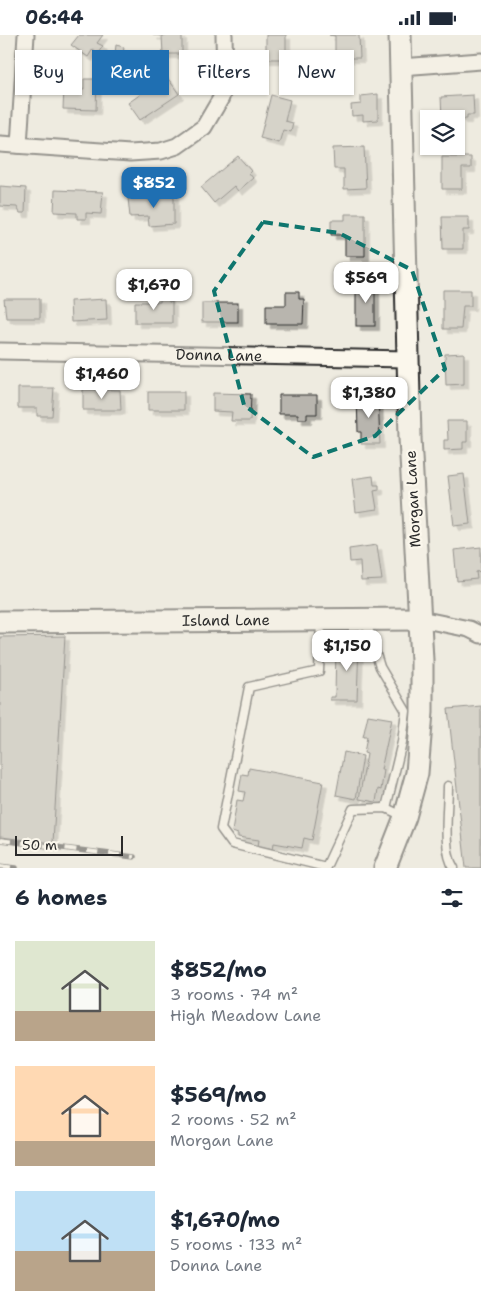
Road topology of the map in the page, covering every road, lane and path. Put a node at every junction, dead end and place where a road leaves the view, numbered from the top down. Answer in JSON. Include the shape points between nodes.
{"nodes":[{"id":1,"x":26,"y":35,"type":"edge"},
{"id":2,"x":224,"y":35,"type":"edge"},
{"id":3,"x":400,"y":35,"type":"edge"},
{"id":4,"x":481,"y":61,"type":"edge"},
{"id":5,"x":401,"y":67,"type":"junction"},
{"id":6,"x":0,"y":144,"type":"edge"},
{"id":7,"x":19,"y":145,"type":"junction"},
{"id":8,"x":0,"y":351,"type":"edge"},
{"id":9,"x":407,"y":359,"type":"junction"},
{"id":10,"x":365,"y":618,"type":"junction"},
{"id":11,"x":321,"y":619,"type":"junction"},
{"id":12,"x":420,"y":619,"type":"junction"},
{"id":13,"x":0,"y":622,"type":"edge"},
{"id":14,"x":481,"y":635,"type":"edge"},
{"id":15,"x":448,"y":786,"type":"dead end"},
{"id":16,"x":386,"y":808,"type":"junction"},
{"id":17,"x":405,"y":817,"type":"junction"},
{"id":18,"x":386,"y":868,"type":"edge"},
{"id":19,"x":454,"y":868,"type":"edge"}],
"edges":[{"from":1,"to":7,"type":"street"},
{"from":2,"to":7,"type":"street","via":[[225,81],[221,98],[204,127],[177,146],[161,151],[130,153]]},
{"from":3,"to":5,"type":"street","name":"Morgan Lane"},
{"from":4,"to":5,"type":"street"},
{"from":5,"to":9,"type":"street","name":"Morgan Lane"},
{"from":6,"to":7,"type":"street"},
{"from":8,"to":9,"type":"street","name":"Donna Lane"},
{"from":9,"to":12,"type":"street","name":"Morgan Lane"},
{"from":10,"to":11,"type":"street","name":"Island Lane"},
{"from":10,"to":12,"type":"street","name":"Island Lane"},
{"from":10,"to":16,"type":"lane","via":[[380,667],[406,711]]},
{"from":11,"to":13,"type":"street","name":"Island Lane"},
{"from":11,"to":16,"type":"lane","via":[[319,671],[249,687],[221,829],[232,844],[326,867],[353,809]]},
{"from":12,"to":14,"type":"street","name":"Island Lane","via":[[469,629]]},
{"from":12,"to":17,"type":"street","name":"Morgan Lane","via":[[421,743]]},
{"from":15,"to":19,"type":"lane","via":[[447,847],[449,862]]},
{"from":16,"to":17,"type":"lane"},
{"from":17,"to":18,"type":"street","name":"Morgan Lane"}]}
